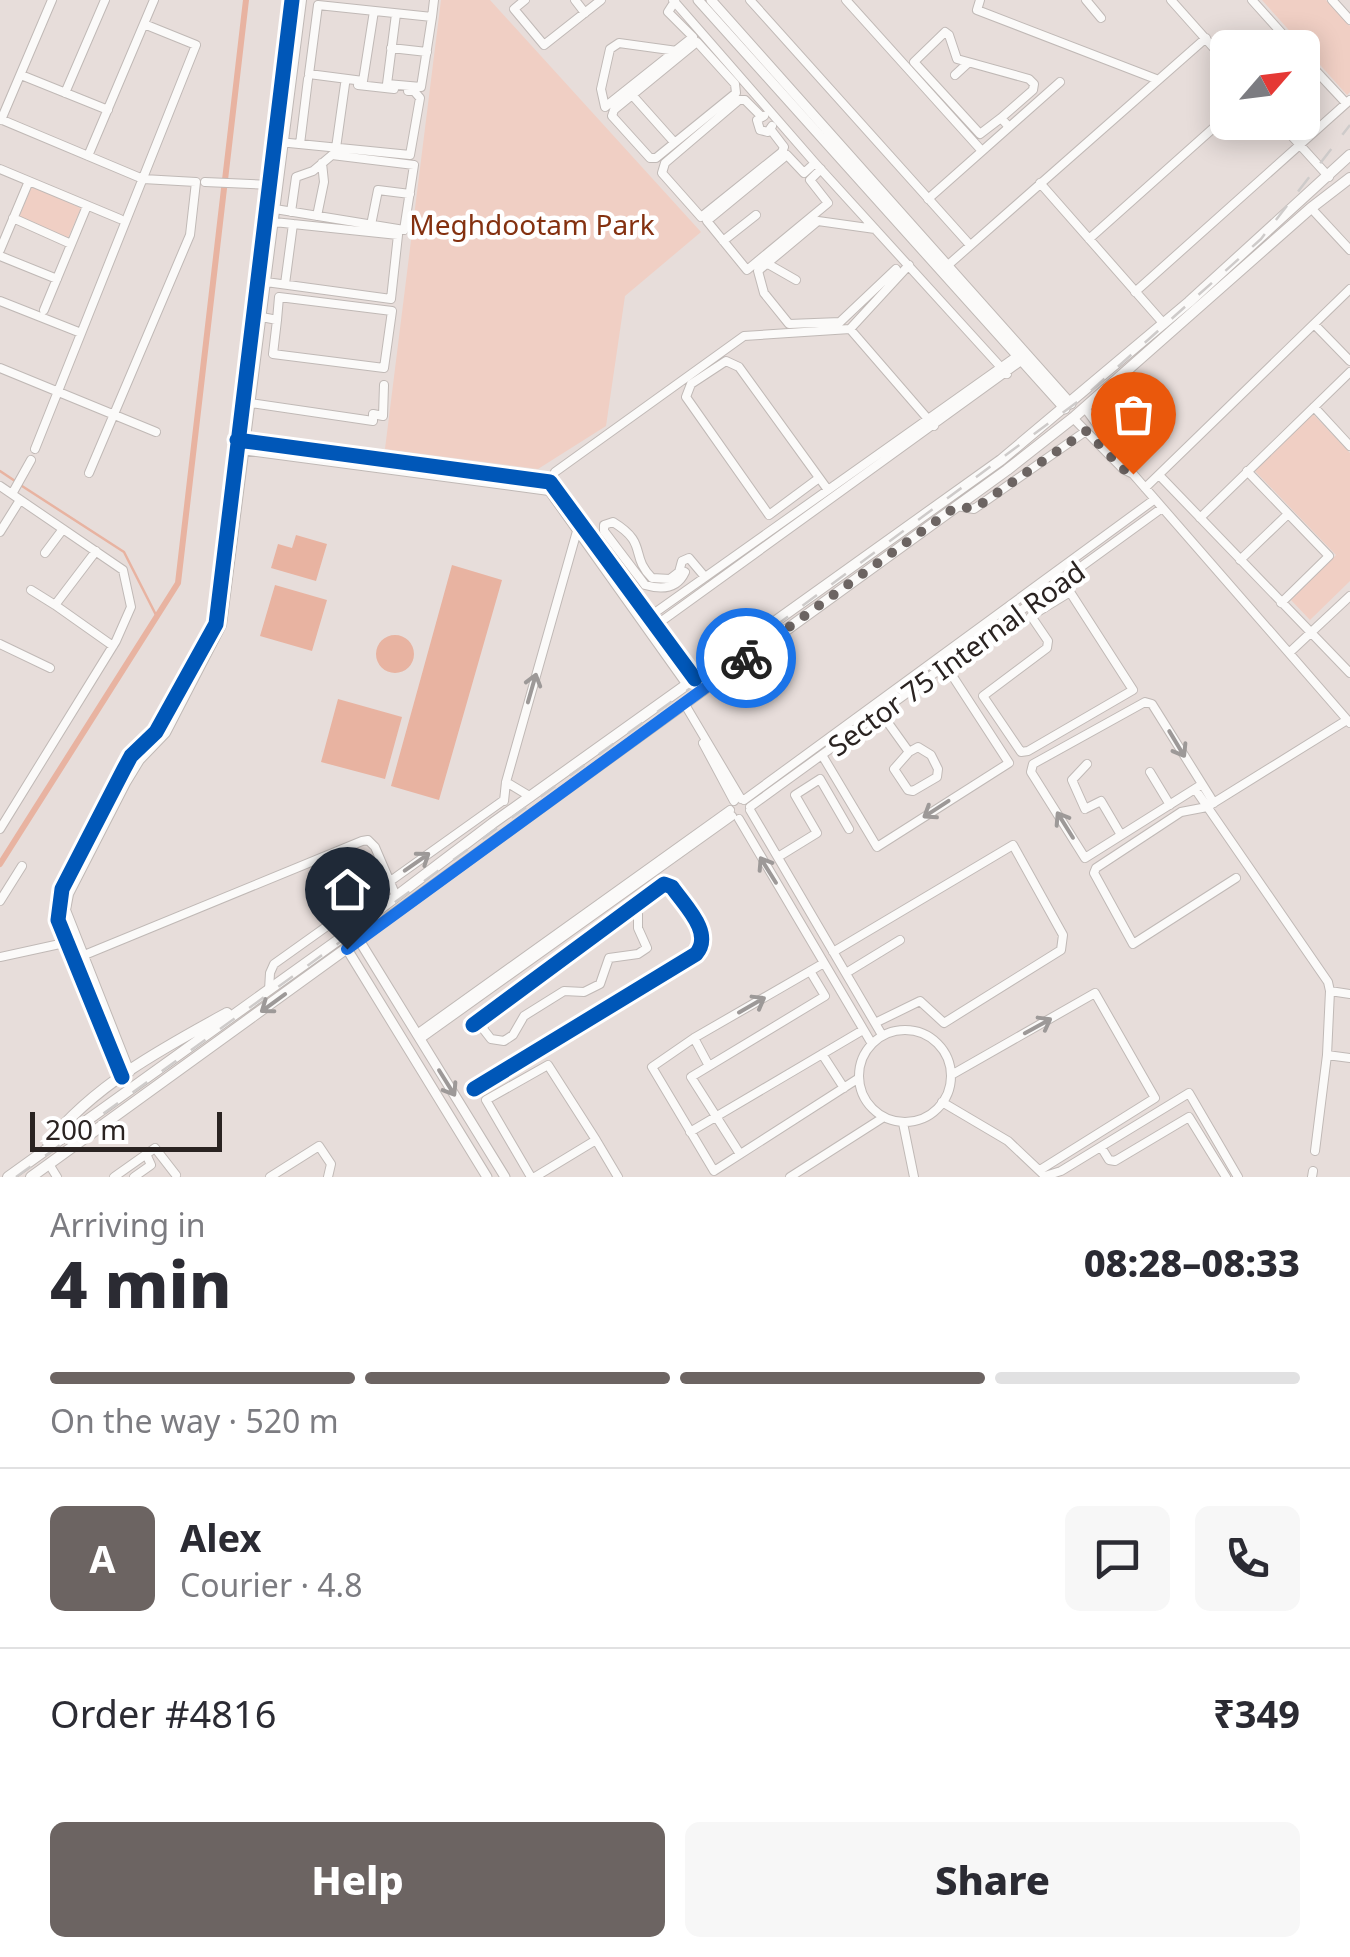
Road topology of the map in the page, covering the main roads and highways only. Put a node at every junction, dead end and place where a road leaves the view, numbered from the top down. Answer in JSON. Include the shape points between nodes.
{"nodes":[{"id":1,"x":1350,"y":155,"type":"edge"},
{"id":2,"x":1350,"y":178,"type":"edge"},
{"id":3,"x":1070,"y":411,"type":"junction"},
{"id":4,"x":856,"y":572,"type":"junction"},
{"id":5,"x":836,"y":586,"type":"junction"},
{"id":6,"x":252,"y":1002,"type":"junction"},
{"id":7,"x":123,"y":1103,"type":"junction"},
{"id":8,"x":38,"y":1156,"type":"junction"},
{"id":9,"x":8,"y":1177,"type":"edge"},
{"id":10,"x":32,"y":1177,"type":"edge"}],
"edges":[{"from":1,"to":3,"type":"main road"},
{"from":2,"to":3,"type":"main road","via":[[1085,408]]},
{"from":3,"to":4,"type":"main road"},
{"from":3,"to":4,"type":"main road","via":[[957,506]]},
{"from":4,"to":5,"type":"main road"},
{"from":5,"to":6,"type":"main road","via":[[691,682]]},
{"from":5,"to":7,"type":"main road","one_way":true,"via":[[347,949]]},
{"from":6,"to":7,"type":"main road"},
{"from":6,"to":8,"type":"main road","via":[[126,1074],[65,1122]]},
{"from":7,"to":8,"type":"main road"},
{"from":7,"to":10,"type":"main road"},
{"from":8,"to":9,"type":"main road"}]}
